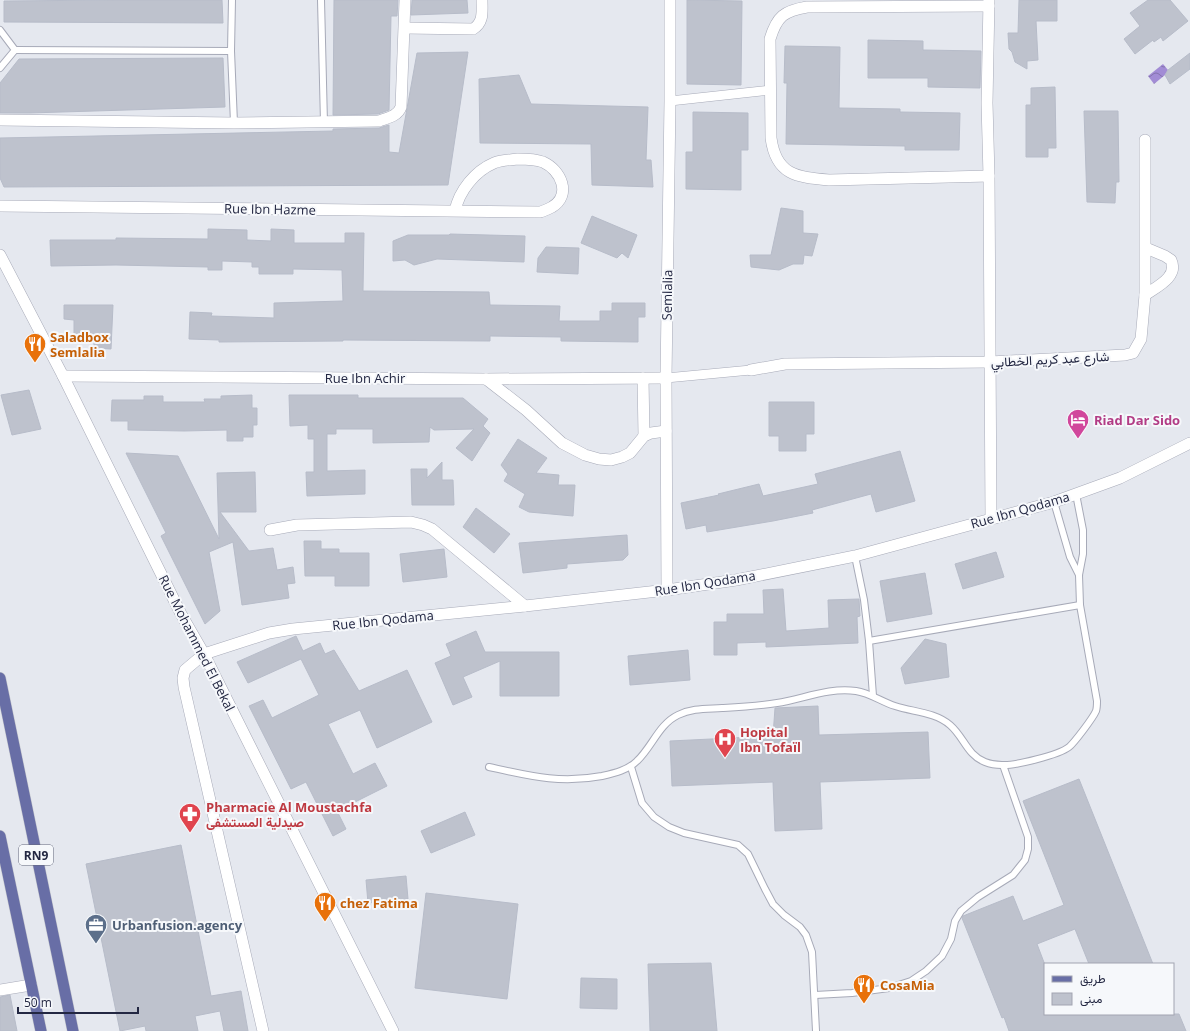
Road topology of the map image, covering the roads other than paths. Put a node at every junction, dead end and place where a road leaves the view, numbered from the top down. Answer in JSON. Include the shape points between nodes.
{"nodes":[{"id":1,"x":232,"y":0,"type":"edge"},
{"id":2,"x":320,"y":0,"type":"edge"},
{"id":3,"x":405,"y":0,"type":"edge"},
{"id":4,"x":482,"y":0,"type":"edge"},
{"id":5,"x":670,"y":0,"type":"edge"},
{"id":6,"x":989,"y":3,"type":"edge"},
{"id":7,"x":405,"y":28,"type":"junction"},
{"id":8,"x":0,"y":30,"type":"edge"},
{"id":9,"x":16,"y":50,"type":"junction"},
{"id":10,"x":231,"y":51,"type":"junction"},
{"id":11,"x":0,"y":68,"type":"edge"},
{"id":12,"x":771,"y":90,"type":"junction"},
{"id":13,"x":670,"y":101,"type":"junction"},
{"id":14,"x":0,"y":120,"type":"edge"},
{"id":15,"x":234,"y":123,"type":"junction"},
{"id":16,"x":324,"y":123,"type":"junction"},
{"id":17,"x":1145,"y":140,"type":"dead end"},
{"id":18,"x":989,"y":176,"type":"junction"},
{"id":19,"x":0,"y":206,"type":"edge"},
{"id":20,"x":454,"y":211,"type":"junction"},
{"id":21,"x":1146,"y":248,"type":"junction"},
{"id":22,"x":0,"y":255,"type":"edge"},
{"id":23,"x":1145,"y":295,"type":"junction"},
{"id":24,"x":990,"y":362,"type":"junction"},
{"id":25,"x":751,"y":370,"type":"joint"},
{"id":26,"x":63,"y":376,"type":"junction"},
{"id":27,"x":643,"y":378,"type":"junction"},
{"id":28,"x":666,"y":378,"type":"junction"},
{"id":29,"x":486,"y":380,"type":"junction"},
{"id":30,"x":666,"y":431,"type":"junction"},
{"id":31,"x":644,"y":436,"type":"junction"},
{"id":32,"x":1190,"y":443,"type":"edge"},
{"id":33,"x":1076,"y":494,"type":"junction"},
{"id":34,"x":1054,"y":502,"type":"junction"},
{"id":35,"x":992,"y":519,"type":"junction"},
{"id":36,"x":270,"y":530,"type":"dead end"},
{"id":37,"x":855,"y":556,"type":"junction"},
{"id":38,"x":1079,"y":575,"type":"junction"},
{"id":39,"x":667,"y":590,"type":"junction"},
{"id":40,"x":1080,"y":605,"type":"junction"},
{"id":41,"x":525,"y":606,"type":"junction"},
{"id":42,"x":869,"y":641,"type":"junction"},
{"id":43,"x":204,"y":654,"type":"junction"},
{"id":44,"x":0,"y":678,"type":"edge"},
{"id":45,"x":873,"y":696,"type":"junction"},
{"id":46,"x":1003,"y":766,"type":"junction"},
{"id":47,"x":489,"y":767,"type":"dead end"},
{"id":48,"x":631,"y":767,"type":"junction"},
{"id":49,"x":0,"y":836,"type":"edge"},
{"id":50,"x":31,"y":985,"type":"junction"},
{"id":51,"x":0,"y":990,"type":"edge"},
{"id":52,"x":815,"y":995,"type":"junction"},
{"id":53,"x":41,"y":1031,"type":"edge"},
{"id":54,"x":73,"y":1031,"type":"edge"},
{"id":55,"x":263,"y":1031,"type":"edge"},
{"id":56,"x":393,"y":1031,"type":"edge"},
{"id":57,"x":816,"y":1031,"type":"edge"}],
"edges":[{"from":1,"to":10,"type":"lane"},
{"from":2,"to":16,"type":"lane"},
{"from":3,"to":7,"type":"street"},
{"from":4,"to":7,"type":"street","via":[[480,23],[473,29]]},
{"from":5,"to":13,"type":"street","name":"Semlalia"},
{"from":6,"to":12,"type":"street","via":[[807,7],[791,10],[782,16],[774,27],[770,39]]},
{"from":6,"to":18,"type":"street"},
{"from":7,"to":16,"type":"street","via":[[400,111],[379,121]]},
{"from":8,"to":9,"type":"lane"},
{"from":9,"to":10,"type":"lane"},
{"from":9,"to":11,"type":"lane"},
{"from":10,"to":15,"type":"lane"},
{"from":12,"to":13,"type":"street"},
{"from":12,"to":18,"type":"street","via":[[773,151],[779,164],[792,173],[829,180]]},
{"from":13,"to":28,"type":"street","name":"Semlalia"},
{"from":14,"to":15,"type":"street"},
{"from":15,"to":16,"type":"street"},
{"from":17,"to":21,"type":"street","name":"شارع عبد كريم الخطابي"},
{"from":18,"to":24,"type":"street"},
{"from":19,"to":20,"type":"street","name":"Rue Ibn Hazme"},
{"from":20,"to":20,"type":"street","name":"Rue Ibn Hazme","via":[[540,212],[557,203],[563,194],[563,185],[552,167],[542,162],[527,159],[494,163],[477,174],[463,191]]},
{"from":21,"to":23,"type":"street","name":"شارع عبد كريم الخطابي"},
{"from":21,"to":23,"type":"street","via":[[1171,260],[1173,270],[1171,276]]},
{"from":22,"to":26,"type":"street","name":"Rue Mohammed El Bekal"},
{"from":23,"to":24,"type":"street","name":"شارع عبد كريم الخطابي","via":[[1141,340],[1133,352],[1125,355]]},
{"from":24,"to":25,"type":"street","name":"شارع عبد كريم الخطابي","via":[[785,364]]},
{"from":24,"to":35,"type":"street"},
{"from":25,"to":28,"type":"street"},
{"from":26,"to":29,"type":"street","name":"Rue Ibn Achir"},
{"from":26,"to":43,"type":"street","name":"Rue Mohammed El Bekal","via":[[181,614]]},
{"from":27,"to":28,"type":"street","name":"Rue Ibn Achir"},
{"from":27,"to":29,"type":"street","name":"Rue Ibn Achir"},
{"from":27,"to":31,"type":"street"},
{"from":28,"to":30,"type":"street","name":"Semlalia"},
{"from":29,"to":31,"type":"street","via":[[526,410],[562,443],[585,455],[611,460],[622,457],[630,453]]},
{"from":30,"to":31,"type":"street"},
{"from":30,"to":39,"type":"street","name":"Semlalia"},
{"from":32,"to":33,"type":"street","name":"Rue Ibn Qodama","via":[[1120,478]]},
{"from":33,"to":34,"type":"street","name":"Rue Ibn Qodama"},
{"from":33,"to":38,"type":"lane","via":[[1084,554]]},
{"from":34,"to":35,"type":"street","name":"Rue Ibn Qodama"},
{"from":34,"to":38,"type":"lane","via":[[1070,557]]},
{"from":35,"to":37,"type":"street","name":"Rue Ibn Qodama"},
{"from":36,"to":41,"type":"street","via":[[297,525],[411,522],[423,525],[432,529]]},
{"from":37,"to":39,"type":"street","name":"Rue Ibn Qodama","via":[[736,580]]},
{"from":37,"to":42,"type":"lane"},
{"from":38,"to":40,"type":"lane"},
{"from":39,"to":41,"type":"street","name":"Rue Ibn Qodama"},
{"from":40,"to":42,"type":"lane"},
{"from":40,"to":46,"type":"lane","via":[[1097,701],[1096,711],[1069,747],[1045,757]]},
{"from":41,"to":43,"type":"street","name":"Rue Ibn Qodama","via":[[292,629],[269,633]]},
{"from":42,"to":45,"type":"lane"},
{"from":43,"to":55,"type":"street","via":[[185,670],[184,687]]},
{"from":43,"to":56,"type":"street","name":"Rue Mohammed El Bekal"},
{"from":44,"to":54,"type":"main road","number":"RN9"},
{"from":45,"to":46,"type":"lane","via":[[893,705],[939,717],[951,725],[976,758]]},
{"from":45,"to":48,"type":"lane","via":[[848,690],[817,693],[777,703],[696,709],[670,719],[642,757]]},
{"from":46,"to":52,"type":"lane","via":[[1028,837],[1026,860],[1013,875],[961,911],[942,956],[916,978],[889,988]]},
{"from":47,"to":48,"type":"lane","via":[[538,778],[567,780],[591,778]]},
{"from":48,"to":52,"type":"lane","via":[[642,803],[654,818],[684,834],[738,846],[748,854],[773,904],[806,935],[812,952]]},
{"from":49,"to":50,"type":"main road","number":"RN9"},
{"from":50,"to":51,"type":"street"},
{"from":50,"to":53,"type":"main road","number":"RN9"},
{"from":52,"to":57,"type":"lane"}]}
